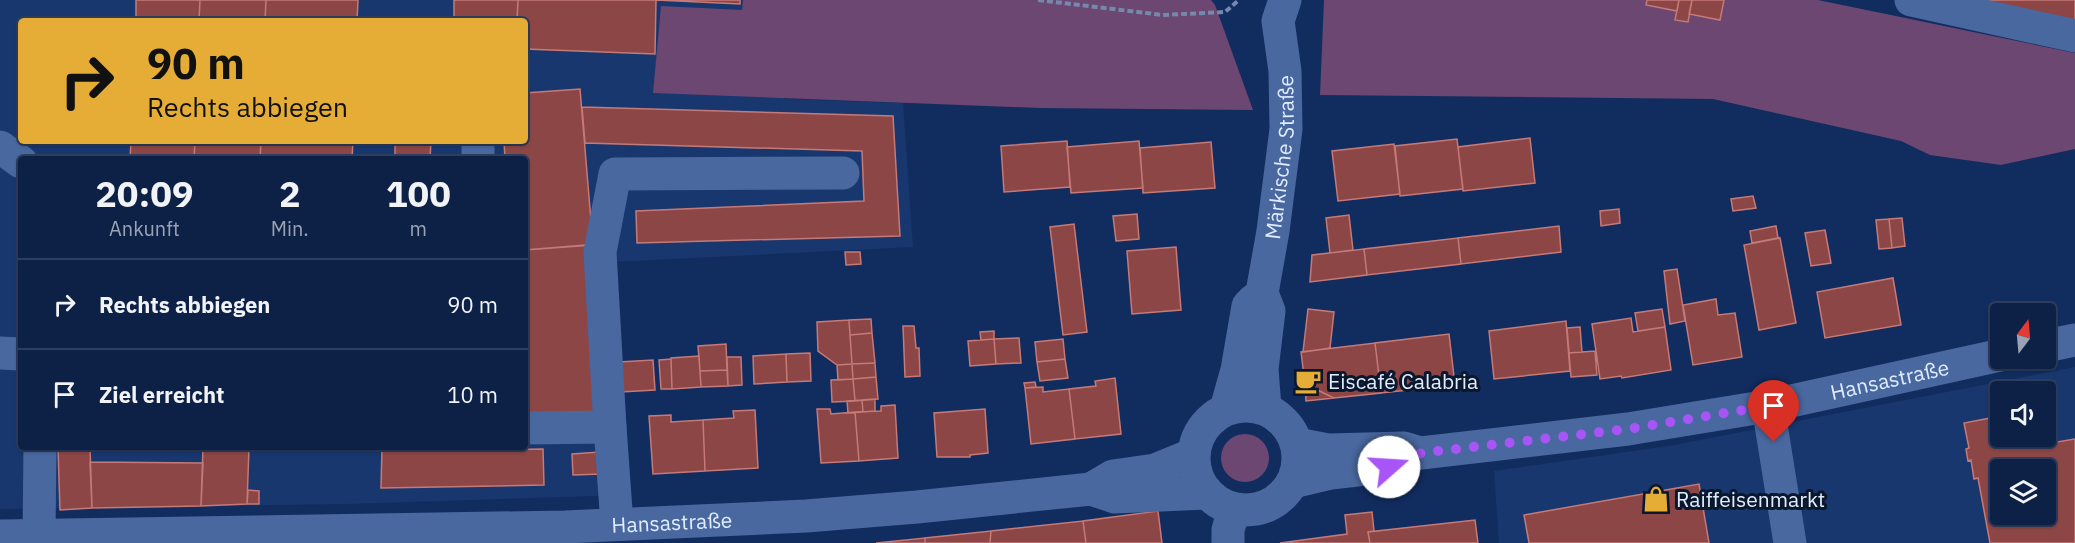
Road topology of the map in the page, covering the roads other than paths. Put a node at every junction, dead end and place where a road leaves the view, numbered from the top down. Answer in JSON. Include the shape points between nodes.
{"nodes":[{"id":1,"x":1911,"y":0,"type":"edge"},
{"id":2,"x":1273,"y":7,"type":"edge"},
{"id":3,"x":2075,"y":36,"type":"edge"},
{"id":4,"x":0,"y":147,"type":"edge"},
{"id":5,"x":18,"y":160,"type":"edge"},
{"id":6,"x":843,"y":173,"type":"dead end"},
{"id":7,"x":1262,"y":293,"type":"junction"},
{"id":8,"x":2075,"y":340,"type":"edge"},
{"id":9,"x":2056,"y":344,"type":"edge"},
{"id":10,"x":0,"y":353,"type":"edge"},
{"id":11,"x":18,"y":354,"type":"edge"},
{"id":12,"x":1990,"y":357,"type":"edge"},
{"id":13,"x":1768,"y":406,"type":"junction"},
{"id":14,"x":1265,"y":408,"type":"junction"},
{"id":15,"x":1226,"y":409,"type":"junction"},
{"id":16,"x":610,"y":427,"type":"junction"},
{"id":17,"x":528,"y":428,"type":"edge"},
{"id":18,"x":1297,"y":444,"type":"junction"},
{"id":19,"x":40,"y":450,"type":"edge"},
{"id":20,"x":1421,"y":453,"type":"junction"},
{"id":21,"x":1194,"y":454,"type":"junction"},
{"id":22,"x":1293,"y":482,"type":"junction"},
{"id":23,"x":1091,"y":489,"type":"junction"},
{"id":24,"x":1221,"y":501,"type":"junction"},
{"id":25,"x":617,"y":524,"type":"junction"},
{"id":26,"x":39,"y":535,"type":"junction"},
{"id":27,"x":564,"y":535,"type":"edge"},
{"id":28,"x":0,"y":536,"type":"edge"},
{"id":29,"x":215,"y":538,"type":"edge"},
{"id":30,"x":1228,"y":543,"type":"edge"},
{"id":31,"x":1790,"y":543,"type":"edge"}],
"edges":[{"from":1,"to":3,"type":"street"},
{"from":2,"to":7,"type":"street","name":"Märkische Straße","via":[[1286,71],[1286,129]]},
{"from":4,"to":5,"type":"street"},
{"from":6,"to":16,"type":"street","via":[[615,174],[600,252]]},
{"from":7,"to":14,"type":"street","name":"Märkische Straße","via":[[1269,311],[1262,369]]},
{"from":7,"to":15,"type":"street","name":"Märkische Straße","via":[[1248,306]]},
{"from":8,"to":9,"type":"street"},
{"from":10,"to":11,"type":"street"},
{"from":12,"to":13,"type":"street","name":"Hansastraße"},
{"from":13,"to":20,"type":"street","name":"Hansastraße","via":[[1628,429]]},
{"from":13,"to":31,"type":"street"},
{"from":14,"to":15,"type":"street"},
{"from":14,"to":18,"type":"street","via":[[1285,422]]},
{"from":15,"to":21,"type":"street","via":[[1200,432]]},
{"from":16,"to":17,"type":"street"},
{"from":16,"to":25,"type":"street"},
{"from":18,"to":20,"type":"street","name":"Hansastraße","via":[[1328,450],[1404,448]]},
{"from":18,"to":22,"type":"street","via":[[1299,457]]},
{"from":19,"to":26,"type":"street"},
{"from":20,"to":22,"type":"street","name":"Hansastraße","via":[[1408,465],[1331,473]]},
{"from":21,"to":23,"type":"street","name":"Hansastraße","via":[[1155,470],[1113,476]]},
{"from":21,"to":24,"type":"street","via":[[1197,475]]},
{"from":22,"to":24,"type":"street","name":"Hansastraße","via":[[1285,493],[1262,508],[1248,510]]},
{"from":23,"to":24,"type":"street","name":"Hansastraße","via":[[1115,497]]},
{"from":23,"to":25,"type":"street","name":"Hansastraße","via":[[806,516]]},
{"from":24,"to":30,"type":"street"},
{"from":25,"to":27,"type":"street","name":"Hansastraße"},
{"from":26,"to":28,"type":"street","name":"Hansastraße"},
{"from":26,"to":29,"type":"street","name":"Hansastraße"},
{"from":27,"to":29,"type":"street","name":"Hansastraße"}]}
